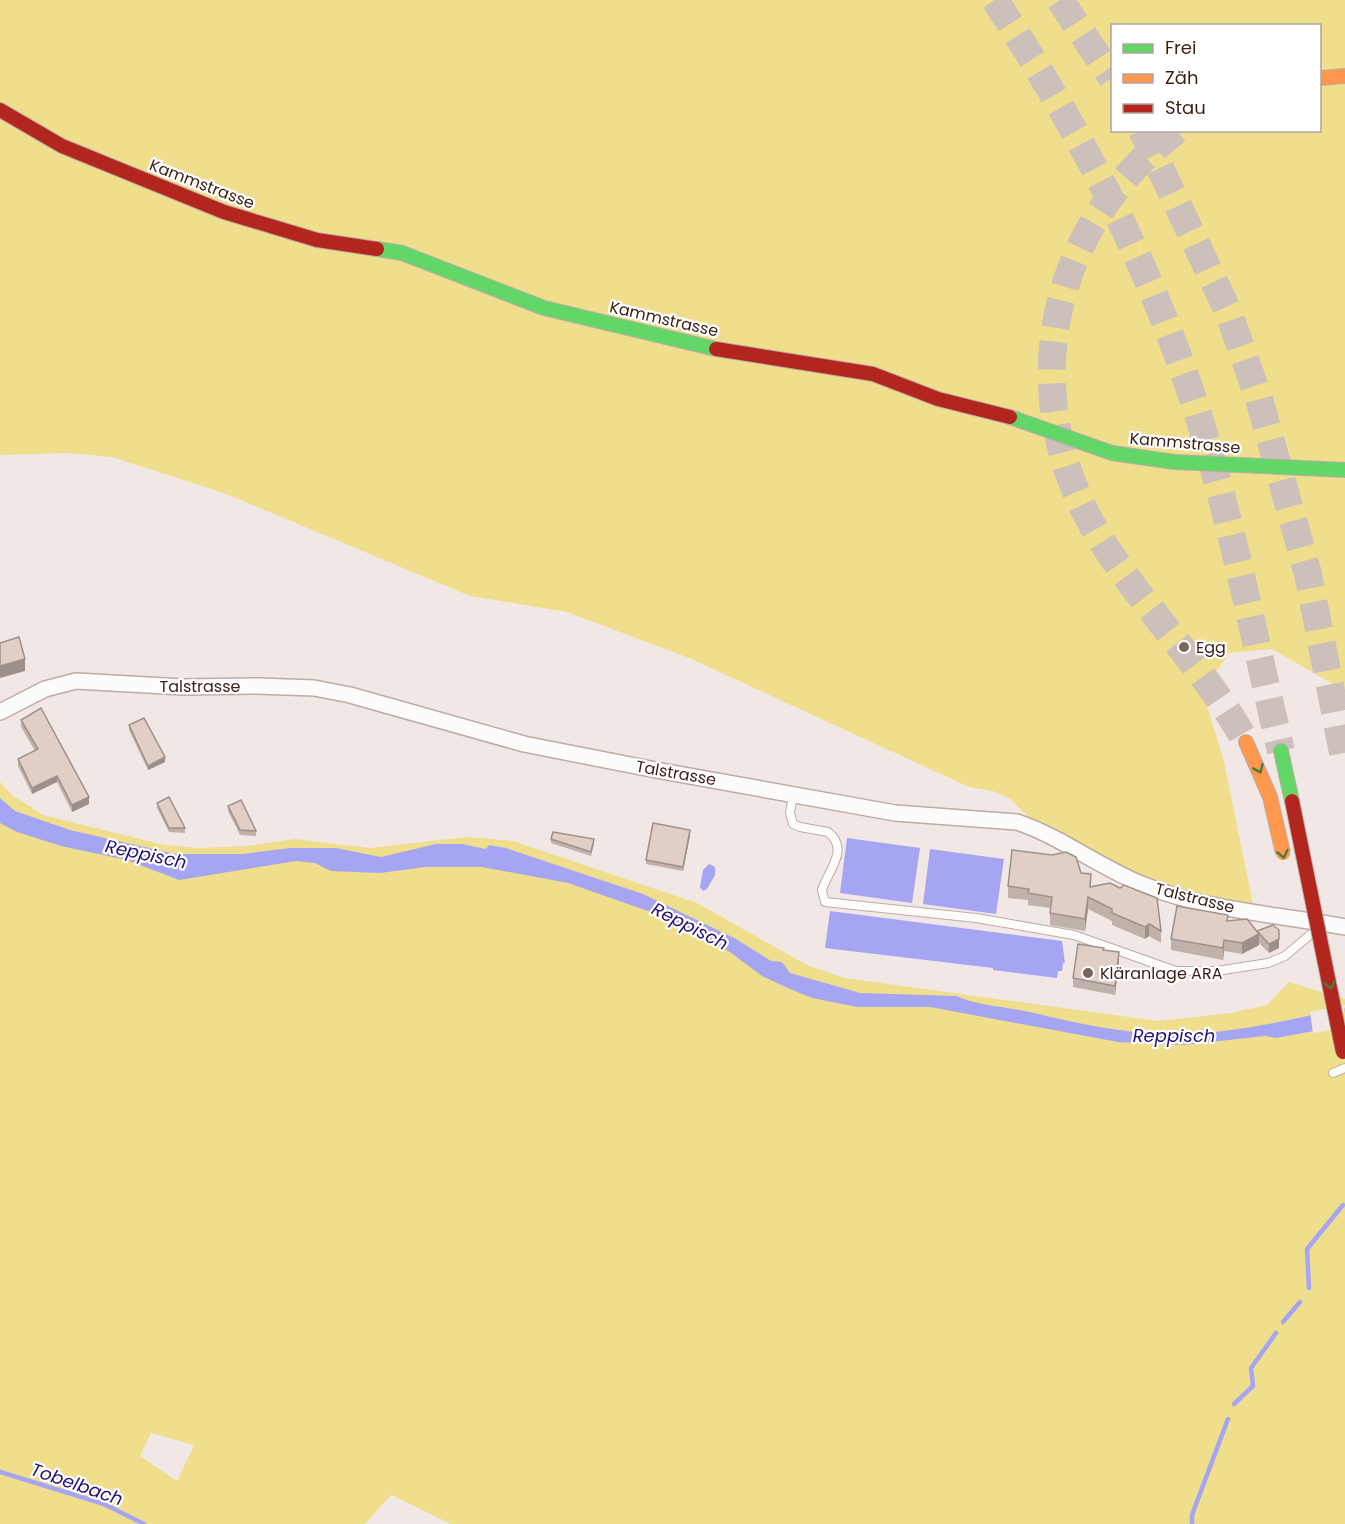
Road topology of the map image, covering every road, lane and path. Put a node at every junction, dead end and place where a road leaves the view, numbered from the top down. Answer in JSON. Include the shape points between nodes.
{"nodes":[{"id":1,"x":1345,"y":76,"type":"edge"},
{"id":2,"x":1321,"y":78,"type":"edge"},
{"id":3,"x":0,"y":110,"type":"edge"},
{"id":4,"x":1345,"y":470,"type":"edge"},
{"id":5,"x":0,"y":712,"type":"edge"},
{"id":6,"x":1246,"y":742,"type":"tunnel mouth"},
{"id":7,"x":1281,"y":751,"type":"tunnel mouth"},
{"id":8,"x":793,"y":795,"type":"junction"},
{"id":9,"x":1286,"y":864,"type":"dead end"},
{"id":10,"x":1295,"y":882,"type":"dead end"},
{"id":11,"x":1321,"y":925,"type":"junction"},
{"id":12,"x":1345,"y":927,"type":"edge"},
{"id":13,"x":1345,"y":1060,"type":"edge"},
{"id":14,"x":1345,"y":1068,"type":"edge"},
{"id":15,"x":1334,"y":1073,"type":"dead end"}],
"edges":[{"from":1,"to":2,"type":"main road"},
{"from":3,"to":4,"type":"main road","name":"Kammstrasse","via":[[62,146],[224,212],[317,240],[402,252],[544,308],[712,348],[873,374],[938,399],[1030,422],[1112,453],[1174,462]]},
{"from":5,"to":8,"type":"street","name":"Talstrasse","via":[[45,689],[76,681],[183,687],[307,687],[350,695],[524,744]]},
{"from":6,"to":9,"type":"main road","one_way":true,"bridge":true,"via":[[1270,797]]},
{"from":7,"to":11,"type":"main road","bridge":true},
{"from":8,"to":11,"type":"street","name":"Talstrasse","via":[[903,814],[1017,822],[1131,880],[1168,894]]},
{"from":8,"to":11,"type":"lane","via":[[793,824],[828,832],[837,843],[838,855],[822,890],[825,902],[976,918],[1074,935],[1176,971],[1217,971],[1275,961]]},
{"from":10,"to":11,"type":"main road","bridge":true},
{"from":11,"to":12,"type":"street","name":"Talstrasse"},
{"from":11,"to":13,"type":"main road","one_way":true,"bridge":true},
{"from":14,"to":15,"type":"lane"}]}
